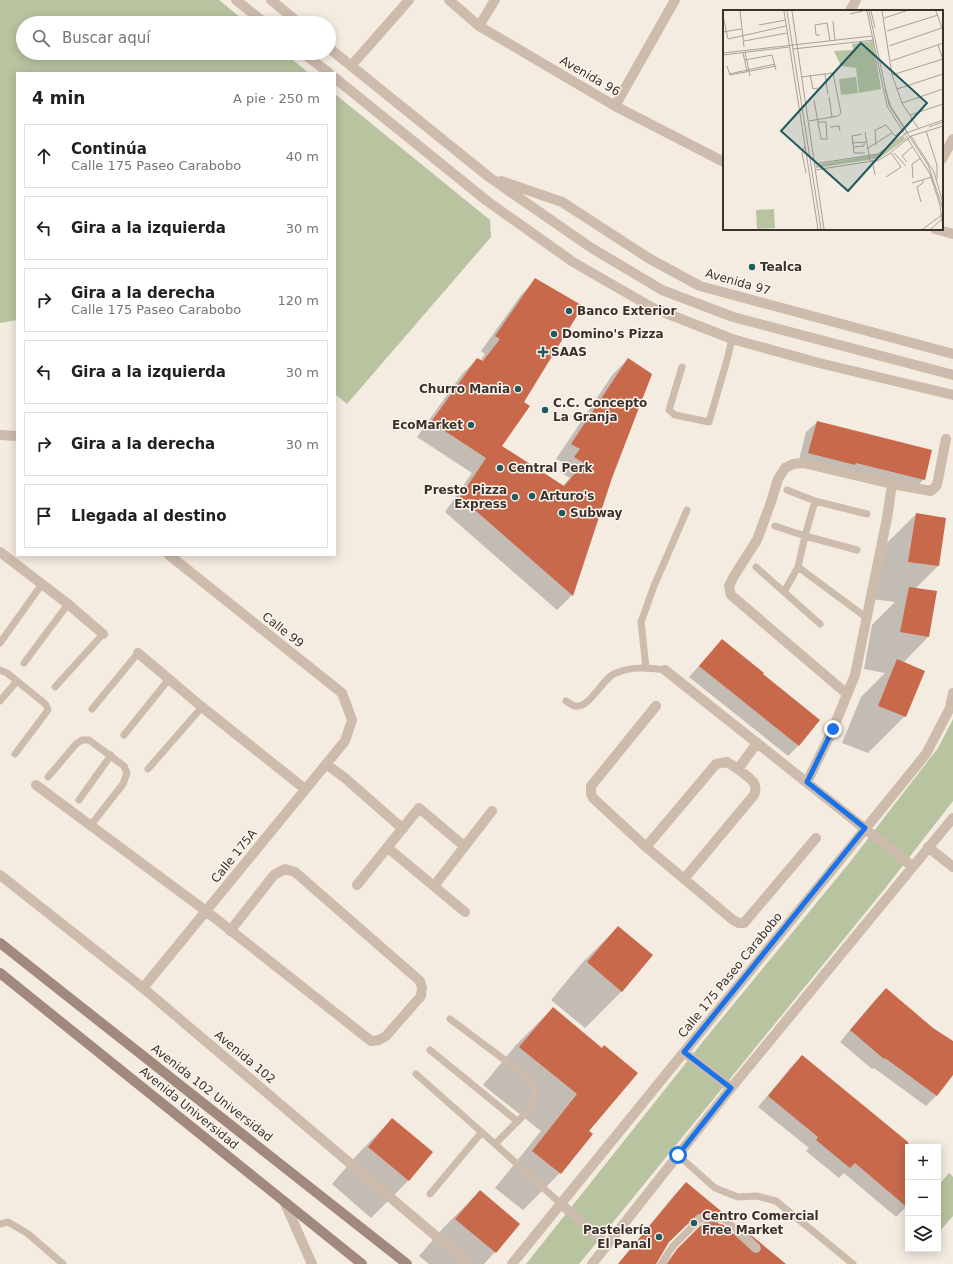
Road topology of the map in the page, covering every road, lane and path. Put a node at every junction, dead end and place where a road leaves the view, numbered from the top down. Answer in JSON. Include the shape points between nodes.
{"nodes":[{"id":1,"x":236,"y":0,"type":"edge"},
{"id":2,"x":271,"y":0,"type":"edge"},
{"id":3,"x":409,"y":0,"type":"edge"},
{"id":4,"x":449,"y":0,"type":"edge"},
{"id":5,"x":494,"y":0,"type":"edge"},
{"id":6,"x":676,"y":0,"type":"edge"},
{"id":7,"x":856,"y":0,"type":"edge"},
{"id":8,"x":851,"y":10,"type":"edge"},
{"id":9,"x":256,"y":16,"type":"edge"},
{"id":10,"x":290,"y":16,"type":"edge"},
{"id":11,"x":479,"y":26,"type":"junction"},
{"id":12,"x":336,"y":54,"type":"edge"},
{"id":13,"x":312,"y":60,"type":"edge"},
{"id":14,"x":351,"y":66,"type":"junction"},
{"id":15,"x":327,"y":72,"type":"edge"},
{"id":16,"x":336,"y":79,"type":"edge"},
{"id":17,"x":615,"y":106,"type":"junction"},
{"id":18,"x":953,"y":139,"type":"edge"},
{"id":19,"x":943,"y":156,"type":"edge"},
{"id":20,"x":723,"y":161,"type":"edge"},
{"id":21,"x":489,"y":177,"type":"junction"},
{"id":22,"x":939,"y":230,"type":"edge"},
{"id":23,"x":953,"y":234,"type":"edge"},
{"id":24,"x":732,"y":339,"type":"junction"},
{"id":25,"x":953,"y":354,"type":"edge"},
{"id":26,"x":682,"y":367,"type":"dead end"},
{"id":27,"x":953,"y":375,"type":"edge"},
{"id":28,"x":953,"y":395,"type":"edge"},
{"id":29,"x":0,"y":435,"type":"edge"},
{"id":30,"x":16,"y":436,"type":"edge"},
{"id":31,"x":946,"y":438,"type":"dead end"},
{"id":32,"x":892,"y":484,"type":"junction"},
{"id":33,"x":787,"y":490,"type":"dead end"},
{"id":34,"x":815,"y":501,"type":"junction"},
{"id":35,"x":687,"y":510,"type":"dead end"},
{"id":36,"x":867,"y":514,"type":"dead end"},
{"id":37,"x":775,"y":526,"type":"dead end"},
{"id":38,"x":805,"y":536,"type":"junction"},
{"id":39,"x":858,"y":550,"type":"dead end"},
{"id":40,"x":0,"y":552,"type":"edge"},
{"id":41,"x":170,"y":556,"type":"edge"},
{"id":42,"x":756,"y":567,"type":"dead end"},
{"id":43,"x":798,"y":567,"type":"junction"},
{"id":44,"x":42,"y":584,"type":"junction"},
{"id":45,"x":784,"y":592,"type":"junction"},
{"id":46,"x":68,"y":604,"type":"junction"},
{"id":47,"x":867,"y":618,"type":"junction"},
{"id":48,"x":820,"y":624,"type":"dead end"},
{"id":49,"x":103,"y":634,"type":"joint"},
{"id":50,"x":0,"y":643,"type":"edge"},
{"id":51,"x":138,"y":653,"type":"joint"},
{"id":52,"x":24,"y":663,"type":"dead end"},
{"id":53,"x":646,"y":667,"type":"junction"},
{"id":54,"x":0,"y":670,"type":"edge"},
{"id":55,"x":665,"y":670,"type":"joint"},
{"id":56,"x":169,"y":679,"type":"junction"},
{"id":57,"x":17,"y":681,"type":"junction"},
{"id":58,"x":54,"y":687,"type":"dead end"},
{"id":59,"x":953,"y":693,"type":"edge"},
{"id":60,"x":847,"y":694,"type":"junction"},
{"id":61,"x":0,"y":701,"type":"edge"},
{"id":62,"x":566,"y":701,"type":"dead end"},
{"id":63,"x":656,"y":706,"type":"dead end"},
{"id":64,"x":202,"y":707,"type":"junction"},
{"id":65,"x":92,"y":709,"type":"dead end"},
{"id":66,"x":124,"y":735,"type":"dead end"},
{"id":67,"x":345,"y":741,"type":"joint"},
{"id":68,"x":757,"y":743,"type":"junction"},
{"id":69,"x":15,"y":754,"type":"dead end"},
{"id":70,"x":111,"y":755,"type":"junction"},
{"id":71,"x":326,"y":764,"type":"junction"},
{"id":72,"x":148,"y":769,"type":"dead end"},
{"id":73,"x":738,"y":770,"type":"junction"},
{"id":74,"x":48,"y":777,"type":"dead end"},
{"id":75,"x":807,"y":782,"type":"junction"},
{"id":76,"x":36,"y":785,"type":"dead end"},
{"id":77,"x":305,"y":789,"type":"junction"},
{"id":78,"x":78,"y":800,"type":"dead end"},
{"id":79,"x":492,"y":810,"type":"dead end"},
{"id":80,"x":953,"y":818,"type":"edge"},
{"id":81,"x":91,"y":825,"type":"junction"},
{"id":82,"x":865,"y":828,"type":"junction"},
{"id":83,"x":403,"y":829,"type":"junction"},
{"id":84,"x":816,"y":838,"type":"dead end"},
{"id":85,"x":464,"y":846,"type":"junction"},
{"id":86,"x":646,"y":847,"type":"junction"},
{"id":87,"x":928,"y":847,"type":"junction"},
{"id":88,"x":388,"y":848,"type":"junction"},
{"id":89,"x":912,"y":866,"type":"junction"},
{"id":90,"x":953,"y":867,"type":"edge"},
{"id":91,"x":0,"y":875,"type":"edge"},
{"id":92,"x":684,"y":879,"type":"junction"},
{"id":93,"x":357,"y":885,"type":"dead end"},
{"id":94,"x":434,"y":886,"type":"junction"},
{"id":95,"x":206,"y":911,"type":"junction"},
{"id":96,"x":465,"y":912,"type":"dead end"},
{"id":97,"x":230,"y":931,"type":"junction"},
{"id":98,"x":0,"y":943,"type":"edge"},
{"id":99,"x":0,"y":973,"type":"edge"},
{"id":100,"x":143,"y":988,"type":"junction"},
{"id":101,"x":450,"y":1019,"type":"dead end"},
{"id":102,"x":430,"y":1050,"type":"dead end"},
{"id":103,"x":684,"y":1052,"type":"junction"},
{"id":104,"x":416,"y":1074,"type":"dead end"},
{"id":105,"x":731,"y":1088,"type":"junction"},
{"id":106,"x":517,"y":1121,"type":"junction"},
{"id":107,"x":481,"y":1133,"type":"junction"},
{"id":108,"x":495,"y":1144,"type":"junction"},
{"id":109,"x":678,"y":1155,"type":"junction"},
{"id":110,"x":430,"y":1194,"type":"dead end"},
{"id":111,"x":284,"y":1201,"type":"junction"},
{"id":112,"x":561,"y":1204,"type":"junction"},
{"id":113,"x":0,"y":1224,"type":"edge"},
{"id":114,"x":607,"y":1244,"type":"junction"},
{"id":115,"x":756,"y":1248,"type":"dead end"},
{"id":116,"x":63,"y":1264,"type":"edge"},
{"id":117,"x":312,"y":1264,"type":"edge"},
{"id":118,"x":362,"y":1264,"type":"edge"},
{"id":119,"x":407,"y":1264,"type":"edge"},
{"id":120,"x":469,"y":1264,"type":"edge"},
{"id":121,"x":512,"y":1264,"type":"edge"},
{"id":122,"x":592,"y":1264,"type":"edge"},
{"id":123,"x":661,"y":1264,"type":"edge"},
{"id":124,"x":853,"y":1264,"type":"edge"}],
"edges":[{"from":1,"to":9,"type":"street"},
{"from":2,"to":10,"type":"street"},
{"from":3,"to":14,"type":"street"},
{"from":4,"to":11,"type":"street","name":"Avenida 96"},
{"from":5,"to":11,"type":"street"},
{"from":6,"to":17,"type":"street"},
{"from":7,"to":8,"type":"street"},
{"from":11,"to":17,"type":"street","name":"Avenida 96"},
{"from":12,"to":14,"type":"street"},
{"from":13,"to":15,"type":"street"},
{"from":14,"to":21,"type":"street"},
{"from":16,"to":24,"type":"street","via":[[488,201],[573,262],[653,308]]},
{"from":17,"to":20,"type":"street","name":"Avenida 96"},
{"from":18,"to":19,"type":"street"},
{"from":21,"to":25,"type":"street","name":"Avenida 97","via":[[562,202],[650,259],[700,286]]},
{"from":21,"to":27,"type":"street","via":[[590,247],[662,290],[734,317]]},
{"from":22,"to":23,"type":"street"},
{"from":24,"to":26,"type":"lane","via":[[709,422],[675,415],[669,410]]},
{"from":24,"to":28,"type":"street"},
{"from":29,"to":30,"type":"street"},
{"from":31,"to":32,"type":"street","via":[[937,485],[931,491]]},
{"from":32,"to":47,"type":"street"},
{"from":32,"to":60,"type":"street","via":[[803,462],[785,468],[778,479],[757,540],[730,586],[730,595]]},
{"from":33,"to":34,"type":"lane"},
{"from":34,"to":36,"type":"lane"},
{"from":34,"to":38,"type":"lane"},
{"from":35,"to":53,"type":"lane","via":[[641,622]]},
{"from":37,"to":38,"type":"lane"},
{"from":38,"to":39,"type":"lane"},
{"from":38,"to":43,"type":"lane"},
{"from":40,"to":44,"type":"street"},
{"from":41,"to":67,"type":"street","name":"Calle 99","via":[[342,693],[352,720]]},
{"from":42,"to":45,"type":"lane"},
{"from":43,"to":45,"type":"lane"},
{"from":43,"to":47,"type":"lane"},
{"from":44,"to":46,"type":"street"},
{"from":44,"to":50,"type":"lane"},
{"from":45,"to":48,"type":"lane"},
{"from":46,"to":49,"type":"street"},
{"from":46,"to":52,"type":"lane"},
{"from":47,"to":60,"type":"street","via":[[855,675]]},
{"from":49,"to":58,"type":"lane"},
{"from":51,"to":56,"type":"street"},
{"from":51,"to":65,"type":"lane"},
{"from":53,"to":55,"type":"lane"},
{"from":53,"to":62,"type":"lane","via":[[616,673],[582,706],[574,706]]},
{"from":54,"to":57,"type":"lane"},
{"from":55,"to":68,"type":"street"},
{"from":56,"to":64,"type":"street"},
{"from":56,"to":66,"type":"lane"},
{"from":57,"to":61,"type":"lane"},
{"from":57,"to":69,"type":"lane","via":[[46,705],[48,710]]},
{"from":59,"to":82,"type":"street","name":"Calle 175 Paseo Carabobo","via":[[950,708],[926,754]]},
{"from":60,"to":75,"type":"street"},
{"from":63,"to":86,"type":"street","via":[[591,786],[593,798]]},
{"from":64,"to":72,"type":"lane"},
{"from":64,"to":77,"type":"street"},
{"from":67,"to":71,"type":"street","name":"Calle 175A"},
{"from":68,"to":73,"type":"street"},
{"from":68,"to":75,"type":"street"},
{"from":70,"to":74,"type":"lane","via":[[89,740],[82,740]]},
{"from":70,"to":78,"type":"lane"},
{"from":70,"to":81,"type":"lane","via":[[124,766],[127,773],[123,784]]},
{"from":71,"to":77,"type":"street","name":"Calle 175A"},
{"from":71,"to":83,"type":"street"},
{"from":73,"to":86,"type":"street","via":[[728,762],[716,764]]},
{"from":73,"to":92,"type":"street","via":[[756,784],[757,790]]},
{"from":75,"to":82,"type":"street"},
{"from":76,"to":81,"type":"street"},
{"from":77,"to":95,"type":"street","name":"Calle 175A"},
{"from":79,"to":85,"type":"street"},
{"from":80,"to":87,"type":"street"},
{"from":81,"to":95,"type":"street"},
{"from":82,"to":89,"type":"street"},
{"from":82,"to":103,"type":"street","name":"Calle 175 Paseo Carabobo"},
{"from":83,"to":85,"type":"street","via":[[419,808]]},
{"from":83,"to":88,"type":"street"},
{"from":84,"to":92,"type":"street","via":[[744,923],[733,920]]},
{"from":85,"to":94,"type":"street"},
{"from":86,"to":92,"type":"street"},
{"from":87,"to":89,"type":"street"},
{"from":87,"to":90,"type":"street"},
{"from":88,"to":93,"type":"street"},
{"from":88,"to":94,"type":"street"},
{"from":89,"to":105,"type":"street"},
{"from":91,"to":100,"type":"street","name":"Avenida 102"},
{"from":94,"to":96,"type":"street"},
{"from":95,"to":97,"type":"street"},
{"from":95,"to":100,"type":"street","name":"Calle 175A"},
{"from":97,"to":97,"type":"street","via":[[274,875],[285,869],[295,872],[420,981],[421,996],[386,1036],[371,1041]]},
{"from":98,"to":119,"type":"main road","name":"Avenida 102 Universidad"},
{"from":99,"to":111,"type":"main road","name":"Avenida Universidad"},
{"from":100,"to":120,"type":"street","name":"Avenida 102"},
{"from":101,"to":106,"type":"lane","via":[[526,1076],[534,1085],[532,1107]]},
{"from":102,"to":106,"type":"lane"},
{"from":103,"to":105,"type":"street"},
{"from":103,"to":112,"type":"street","name":"Calle 175 Paseo Carabobo"},
{"from":104,"to":107,"type":"lane"},
{"from":105,"to":109,"type":"street"},
{"from":106,"to":108,"type":"lane"},
{"from":107,"to":108,"type":"lane"},
{"from":107,"to":110,"type":"lane"},
{"from":108,"to":112,"type":"lane"},
{"from":109,"to":114,"type":"street"},
{"from":109,"to":124,"type":"lane","via":[[715,1188],[738,1197],[757,1196],[776,1201]]},
{"from":111,"to":117,"type":"street"},
{"from":111,"to":118,"type":"main road","name":"Avenida Universidad"},
{"from":112,"to":114,"type":"street"},
{"from":112,"to":121,"type":"street","name":"Calle 175 Paseo Carabobo"},
{"from":113,"to":116,"type":"lane","via":[[8,1222],[27,1233]]},
{"from":114,"to":122,"type":"street"},
{"from":115,"to":123,"type":"lane","via":[[727,1221],[716,1217],[701,1218],[673,1246]]}]}
